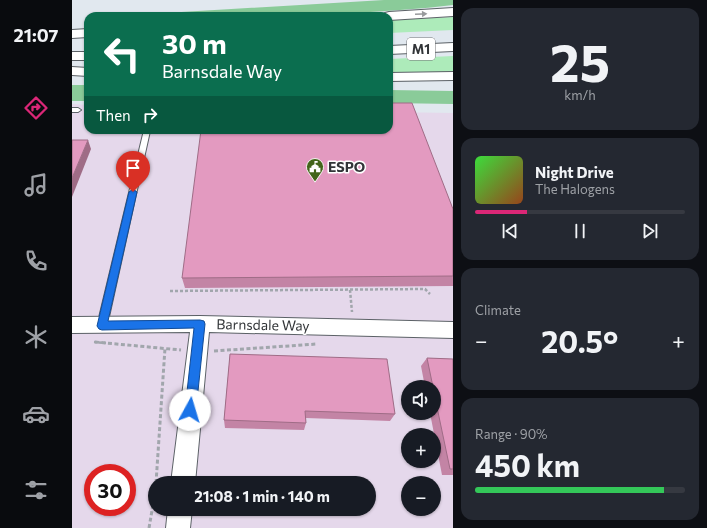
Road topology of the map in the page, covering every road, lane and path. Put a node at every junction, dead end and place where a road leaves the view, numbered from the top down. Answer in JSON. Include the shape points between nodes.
{"nodes":[{"id":1,"x":453,"y":12,"type":"edge"},
{"id":2,"x":393,"y":16,"type":"edge"},
{"id":3,"x":84,"y":33,"type":"edge"},
{"id":4,"x":72,"y":34,"type":"edge"},
{"id":5,"x":453,"y":36,"type":"edge"},
{"id":6,"x":393,"y":38,"type":"edge"},
{"id":7,"x":72,"y":45,"type":"edge"},
{"id":8,"x":84,"y":45,"type":"edge"},
{"id":9,"x":453,"y":47,"type":"edge"},
{"id":10,"x":393,"y":50,"type":"edge"},
{"id":11,"x":72,"y":56,"type":"edge"},
{"id":12,"x":84,"y":56,"type":"edge"},
{"id":13,"x":72,"y":71,"type":"edge"},
{"id":14,"x":84,"y":72,"type":"edge"},
{"id":15,"x":453,"y":76,"type":"edge"},
{"id":16,"x":393,"y":77,"type":"edge"},
{"id":17,"x":417,"y":77,"type":"junction"},
{"id":18,"x":453,"y":80,"type":"edge"},
{"id":19,"x":146,"y":134,"type":"edge"},
{"id":20,"x":350,"y":290,"type":"junction"},
{"id":21,"x":170,"y":291,"type":"dead end"},
{"id":22,"x":430,"y":294,"type":"dead end"},
{"id":23,"x":352,"y":315,"type":"dead end"},
{"id":24,"x":200,"y":324,"type":"junction"},
{"id":25,"x":72,"y":325,"type":"edge"},
{"id":26,"x":102,"y":326,"type":"junction"},
{"id":27,"x":453,"y":330,"type":"edge"},
{"id":28,"x":88,"y":342,"type":"dead end"},
{"id":29,"x":324,"y":344,"type":"dead end"},
{"id":30,"x":165,"y":348,"type":"junction"},
{"id":31,"x":196,"y":352,"type":"junction"},
{"id":32,"x":156,"y":476,"type":"edge"},
{"id":33,"x":184,"y":476,"type":"edge"},
{"id":34,"x":151,"y":516,"type":"edge"},
{"id":35,"x":179,"y":516,"type":"edge"},
{"id":36,"x":149,"y":528,"type":"edge"},
{"id":37,"x":178,"y":528,"type":"edge"}],
"edges":[{"from":2,"to":1,"type":"highway","one_way":true},
{"from":3,"to":4,"type":"highway"},
{"from":5,"to":6,"type":"highway","number":"M1"},
{"from":7,"to":8,"type":"highway"},
{"from":9,"to":10,"type":"highway","number":"M1"},
{"from":11,"to":12,"type":"highway"},
{"from":13,"to":14,"type":"highway"},
{"from":15,"to":17,"type":"highway"},
{"from":16,"to":17,"type":"highway"},
{"from":17,"to":18,"type":"highway"},
{"from":19,"to":26,"type":"lane"},
{"from":20,"to":21,"type":"path"},
{"from":20,"to":22,"type":"path","via":[[425,290]]},
{"from":20,"to":23,"type":"path"},
{"from":24,"to":26,"type":"street","name":"Barnsdale Way"},
{"from":24,"to":27,"type":"street","name":"Barnsdale Way"},
{"from":24,"to":31,"type":"street"},
{"from":25,"to":26,"type":"street","name":"Barnsdale Way"},
{"from":28,"to":30,"type":"path"},
{"from":29,"to":31,"type":"path"},
{"from":30,"to":31,"type":"path"},
{"from":30,"to":32,"type":"path"},
{"from":31,"to":33,"type":"street"},
{"from":34,"to":36,"type":"path"},
{"from":35,"to":37,"type":"street"}]}
